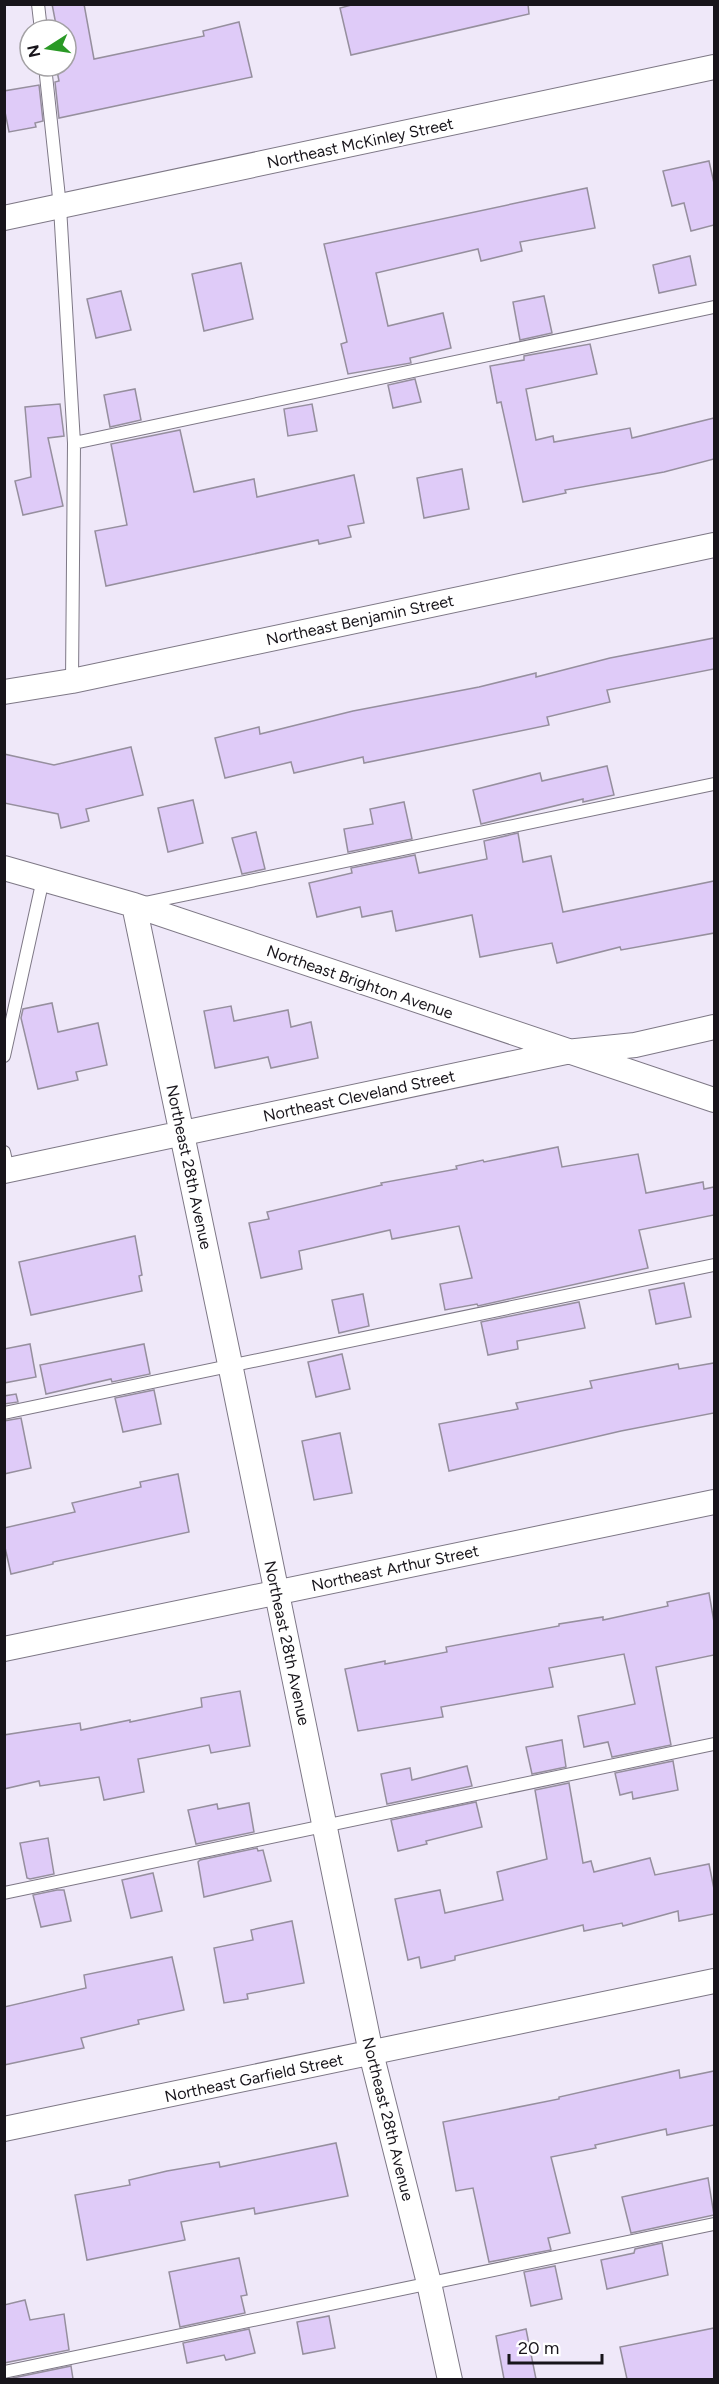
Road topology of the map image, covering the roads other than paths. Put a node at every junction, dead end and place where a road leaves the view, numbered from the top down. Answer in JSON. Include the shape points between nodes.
{"nodes":[{"id":1,"x":714,"y":68,"type":"edge"},
{"id":2,"x":46,"y":78,"type":"edge"},
{"id":3,"x":60,"y":207,"type":"junction"},
{"id":4,"x":4,"y":218,"type":"edge"},
{"id":5,"x":714,"y":307,"type":"edge"},
{"id":6,"x":74,"y":443,"type":"junction"},
{"id":7,"x":714,"y":545,"type":"edge"},
{"id":8,"x":72,"y":681,"type":"junction"},
{"id":9,"x":4,"y":692,"type":"edge"},
{"id":10,"x":714,"y":784,"type":"edge"},
{"id":11,"x":4,"y":868,"type":"edge"},
{"id":12,"x":43,"y":879,"type":"junction"},
{"id":13,"x":134,"y":905,"type":"junction"},
{"id":14,"x":714,"y":1027,"type":"edge"},
{"id":15,"x":566,"y":1052,"type":"junction"},
{"id":16,"x":4,"y":1056,"type":"edge"},
{"id":17,"x":714,"y":1100,"type":"edge"},
{"id":18,"x":182,"y":1133,"type":"junction"},
{"id":19,"x":6,"y":1164,"type":"edge"},
{"id":20,"x":714,"y":1264,"type":"edge"},
{"id":21,"x":231,"y":1364,"type":"junction"},
{"id":22,"x":4,"y":1413,"type":"edge"},
{"id":23,"x":714,"y":1502,"type":"edge"},
{"id":24,"x":276,"y":1592,"type":"junction"},
{"id":25,"x":4,"y":1649,"type":"edge"},
{"id":26,"x":714,"y":1744,"type":"edge"},
{"id":27,"x":324,"y":1826,"type":"junction"},
{"id":28,"x":4,"y":1893,"type":"edge"},
{"id":29,"x":714,"y":1981,"type":"edge"},
{"id":30,"x":371,"y":2053,"type":"junction"},
{"id":31,"x":4,"y":2129,"type":"edge"},
{"id":32,"x":714,"y":2224,"type":"edge"},
{"id":33,"x":429,"y":2283,"type":"junction"},
{"id":34,"x":4,"y":2372,"type":"edge"},
{"id":35,"x":450,"y":2379,"type":"edge"}],
"edges":[{"from":1,"to":3,"type":"street","name":"Northeast McKinley Street"},
{"from":2,"to":3,"type":"lane"},
{"from":3,"to":4,"type":"street","name":"Northeast McKinley Street"},
{"from":3,"to":6,"type":"lane"},
{"from":5,"to":6,"type":"lane"},
{"from":6,"to":8,"type":"lane"},
{"from":7,"to":8,"type":"street","name":"Northeast Benjamin Street"},
{"from":8,"to":9,"type":"street","name":"Northeast Benjamin Street"},
{"from":10,"to":13,"type":"lane"},
{"from":11,"to":12,"type":"street","name":"Northeast Brighton Avenue"},
{"from":12,"to":13,"type":"street","name":"Northeast Brighton Avenue"},
{"from":12,"to":16,"type":"lane"},
{"from":13,"to":15,"type":"street","name":"Northeast Brighton Avenue"},
{"from":13,"to":18,"type":"street","name":"Northeast 28th Avenue"},
{"from":14,"to":15,"type":"street","name":"Northeast Cleveland Street","via":[[635,1045]]},
{"from":15,"to":17,"type":"street","name":"Northeast Brighton Avenue"},
{"from":15,"to":18,"type":"street","name":"Northeast Cleveland Street"},
{"from":18,"to":19,"type":"street","name":"Northeast Cleveland Street"},
{"from":18,"to":21,"type":"street","name":"Northeast 28th Avenue"},
{"from":20,"to":21,"type":"lane"},
{"from":21,"to":22,"type":"lane"},
{"from":21,"to":24,"type":"street","name":"Northeast 28th Avenue"},
{"from":23,"to":24,"type":"street","name":"Northeast Arthur Street"},
{"from":24,"to":25,"type":"street","name":"Northeast Arthur Street"},
{"from":24,"to":27,"type":"street","name":"Northeast 28th Avenue"},
{"from":26,"to":27,"type":"lane"},
{"from":27,"to":28,"type":"lane"},
{"from":27,"to":30,"type":"street","name":"Northeast 28th Avenue"},
{"from":29,"to":30,"type":"street","name":"Northeast Garfield Street"},
{"from":30,"to":31,"type":"street","name":"Northeast Garfield Street"},
{"from":30,"to":33,"type":"street","name":"Northeast 28th Avenue"},
{"from":32,"to":33,"type":"lane"},
{"from":33,"to":34,"type":"lane"},
{"from":33,"to":35,"type":"street","name":"Northeast 28th Avenue"}]}
